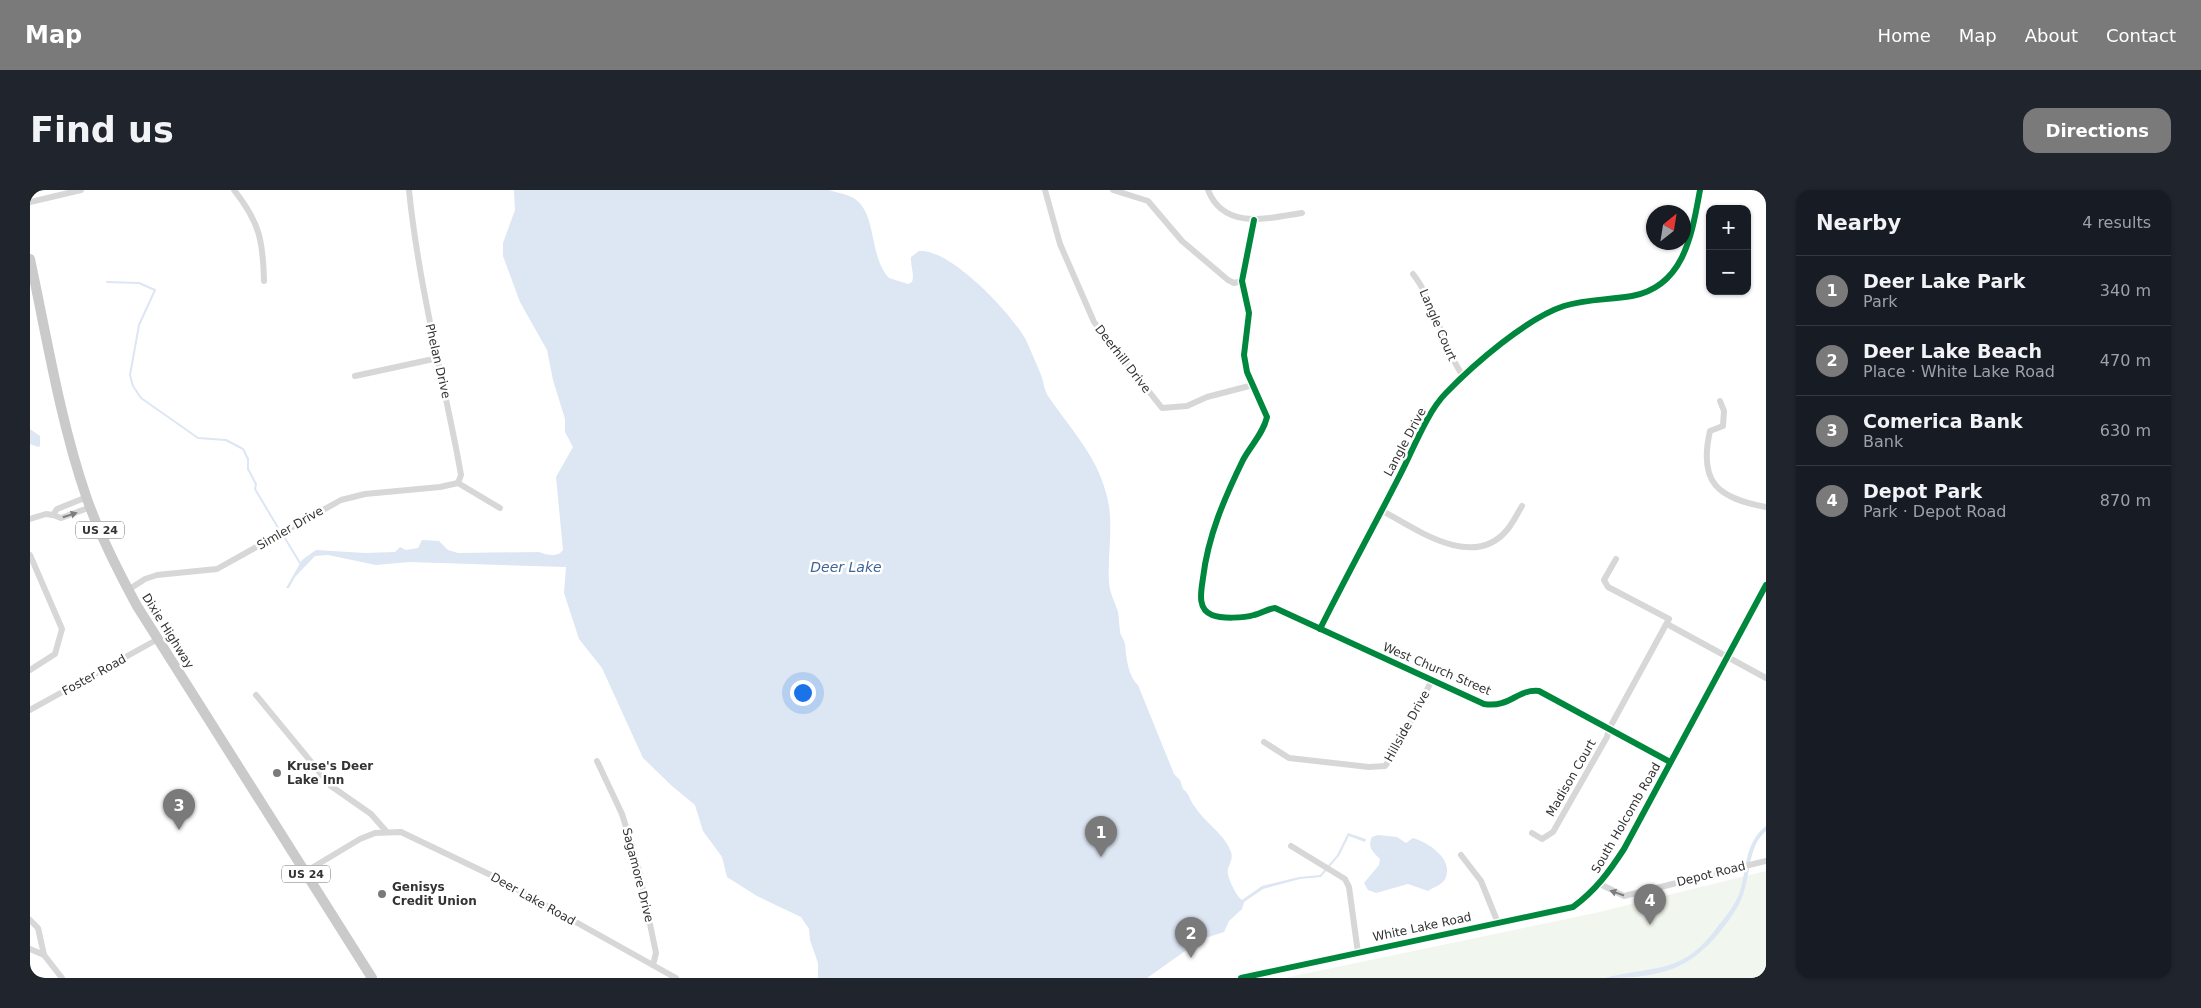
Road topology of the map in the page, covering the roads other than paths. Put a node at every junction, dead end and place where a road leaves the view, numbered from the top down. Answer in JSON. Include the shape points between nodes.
{"nodes":[{"id":1,"x":81,"y":190,"type":"edge"},
{"id":2,"x":234,"y":190,"type":"edge"},
{"id":3,"x":409,"y":190,"type":"edge"},
{"id":4,"x":1045,"y":190,"type":"edge"},
{"id":5,"x":1113,"y":190,"type":"edge"},
{"id":6,"x":1208,"y":190,"type":"edge"},
{"id":7,"x":1700,"y":190,"type":"edge"},
{"id":8,"x":30,"y":202,"type":"edge"},
{"id":9,"x":1302,"y":213,"type":"dead end"},
{"id":10,"x":1254,"y":220,"type":"junction"},
{"id":11,"x":30,"y":260,"type":"edge"},
{"id":12,"x":1413,"y":274,"type":"dead end"},
{"id":13,"x":264,"y":281,"type":"dead end"},
{"id":14,"x":1242,"y":281,"type":"junction"},
{"id":15,"x":438,"y":358,"type":"junction"},
{"id":16,"x":355,"y":376,"type":"dead end"},
{"id":17,"x":1463,"y":376,"type":"junction"},
{"id":18,"x":1253,"y":385,"type":"junction"},
{"id":19,"x":1720,"y":401,"type":"dead end"},
{"id":20,"x":458,"y":483,"type":"junction"},
{"id":21,"x":87,"y":497,"type":"junction"},
{"id":22,"x":1522,"y":506,"type":"dead end"},
{"id":23,"x":1766,"y":507,"type":"edge"},
{"id":24,"x":91,"y":508,"type":"junction"},
{"id":25,"x":500,"y":508,"type":"dead end"},
{"id":26,"x":1382,"y":510,"type":"junction"},
{"id":27,"x":53,"y":515,"type":"junction"},
{"id":28,"x":30,"y":519,"type":"edge"},
{"id":29,"x":30,"y":555,"type":"edge"},
{"id":30,"x":1616,"y":559,"type":"dead end"},
{"id":31,"x":1765,"y":588,"type":"edge"},
{"id":32,"x":128,"y":590,"type":"junction"},
{"id":33,"x":1666,"y":624,"type":"junction"},
{"id":34,"x":1320,"y":629,"type":"junction"},
{"id":35,"x":158,"y":639,"type":"junction"},
{"id":36,"x":1727,"y":657,"type":"junction"},
{"id":37,"x":30,"y":670,"type":"edge"},
{"id":38,"x":1766,"y":678,"type":"edge"},
{"id":39,"x":1432,"y":680,"type":"junction"},
{"id":40,"x":256,"y":695,"type":"dead end"},
{"id":41,"x":30,"y":710,"type":"edge"},
{"id":42,"x":1609,"y":729,"type":"junction"},
{"id":43,"x":1264,"y":742,"type":"dead end"},
{"id":44,"x":596,"y":761,"type":"dead end"},
{"id":45,"x":1670,"y":762,"type":"junction"},
{"id":46,"x":386,"y":831,"type":"junction"},
{"id":47,"x":1532,"y":833,"type":"dead end"},
{"id":48,"x":1291,"y":846,"type":"dead end"},
{"id":49,"x":1461,"y":856,"type":"dead end"},
{"id":50,"x":1766,"y":861,"type":"edge"},
{"id":51,"x":305,"y":872,"type":"junction"},
{"id":52,"x":1600,"y":884,"type":"junction"},
{"id":53,"x":30,"y":920,"type":"edge"},
{"id":54,"x":1498,"y":923,"type":"junction"},
{"id":55,"x":30,"y":949,"type":"edge"},
{"id":56,"x":1358,"y":953,"type":"junction"},
{"id":57,"x":44,"y":955,"type":"junction"},
{"id":58,"x":652,"y":965,"type":"junction"},
{"id":59,"x":62,"y":978,"type":"edge"},
{"id":60,"x":372,"y":978,"type":"edge"},
{"id":61,"x":676,"y":978,"type":"edge"},
{"id":62,"x":1241,"y":978,"type":"edge"}],
"edges":[{"from":1,"to":8,"type":"street"},
{"from":2,"to":13,"type":"street","via":[[259,228]]},
{"from":3,"to":15,"type":"street","name":"Phelan Drive","via":[[413,230]]},
{"from":4,"to":18,"type":"street","name":"Deerhill Drive","via":[[1060,244],[1094,322],[1162,408],[1187,406]]},
{"from":5,"to":14,"type":"street","via":[[1148,201],[1182,241],[1228,280],[1234,283]]},
{"from":6,"to":10,"type":"street","via":[[1224,212]]},
{"from":7,"to":17,"type":"street","name":"Langle Drive","via":[[1689,244],[1666,279],[1634,296],[1574,303],[1552,311],[1502,344]]},
{"from":9,"to":10,"type":"street"},
{"from":10,"to":14,"type":"street"},
{"from":11,"to":21,"type":"main road","name":"Dixie Highway","number":"US 24","via":[[71,446]]},
{"from":12,"to":17,"type":"street","name":"Langle Court","via":[[1425,290],[1450,353]]},
{"from":14,"to":18,"type":"street","via":[[1250,313],[1244,355]]},
{"from":15,"to":16,"type":"street"},
{"from":15,"to":20,"type":"street","name":"Phelan Drive","via":[[461,475]]},
{"from":17,"to":26,"type":"street","name":"Langle Drive","via":[[1436,407]]},
{"from":18,"to":34,"type":"street","name":"West Church Street","via":[[1267,417],[1261,433],[1244,458],[1211,533],[1200,595],[1202,606],[1214,616],[1252,616],[1275,608]]},
{"from":19,"to":23,"type":"street","via":[[1724,411],[1723,426],[1710,431],[1705,453],[1708,470],[1721,492],[1730,498]]},
{"from":20,"to":25,"type":"street"},
{"from":20,"to":32,"type":"street","name":"Simler Drive","via":[[341,500],[217,569],[157,575]]},
{"from":21,"to":24,"type":"main road","name":"Dixie Highway","number":"US 24"},
{"from":21,"to":27,"type":"street","via":[[57,509]]},
{"from":22,"to":26,"type":"street","via":[[1507,530],[1494,540],[1467,548],[1443,543]]},
{"from":27,"to":24,"type":"street","one_way":true,"via":[[61,518]]},
{"from":24,"to":32,"type":"main road","name":"Dixie Highway","number":"US 24"},
{"from":26,"to":34,"type":"street","name":"Langle Drive"},
{"from":27,"to":28,"type":"street"},
{"from":29,"to":37,"type":"street","via":[[62,629],[55,654]]},
{"from":30,"to":33,"type":"street","via":[[1604,580],[1608,587],[1669,618]]},
{"from":31,"to":36,"type":"street","name":"South Holcomb Road"},
{"from":32,"to":35,"type":"main road","name":"Dixie Highway","number":"US 24"},
{"from":33,"to":36,"type":"street"},
{"from":33,"to":42,"type":"street","name":"Madison Court"},
{"from":34,"to":39,"type":"street","name":"West Church Street"},
{"from":35,"to":41,"type":"street","name":"Foster Road"},
{"from":35,"to":51,"type":"main road","name":"Dixie Highway","number":"US 24"},
{"from":36,"to":38,"type":"street"},
{"from":36,"to":45,"type":"street","name":"South Holcomb Road"},
{"from":39,"to":42,"type":"street","name":"West Church Street","via":[[1471,699],[1492,705],[1503,705],[1529,690],[1539,691]]},
{"from":39,"to":43,"type":"street","name":"Hillside Drive","via":[[1385,766],[1289,758]]},
{"from":40,"to":46,"type":"street","via":[[331,786],[371,814]]},
{"from":42,"to":45,"type":"street","name":"West Church Street"},
{"from":42,"to":47,"type":"street","name":"Madison Court","via":[[1608,737],[1553,832],[1542,839]]},
{"from":44,"to":58,"type":"street","name":"Sagamore Drive","via":[[622,814],[638,866],[656,953]]},
{"from":45,"to":52,"type":"street","name":"South Holcomb Road","via":[[1624,849]]},
{"from":46,"to":51,"type":"street","name":"Deer Lake Road","via":[[360,839]]},
{"from":46,"to":58,"type":"street","name":"Deer Lake Road","via":[[415,837]]},
{"from":48,"to":56,"type":"street","via":[[1345,879],[1349,887]]},
{"from":49,"to":54,"type":"street","via":[[1481,881]]},
{"from":50,"to":52,"type":"street","name":"Depot Road","one_way":true,"via":[[1624,896]]},
{"from":51,"to":60,"type":"main road","name":"Dixie Highway","number":"US 24"},
{"from":52,"to":54,"type":"street","name":"White Lake Road","via":[[1573,907]]},
{"from":53,"to":57,"type":"street","via":[[38,928]]},
{"from":54,"to":56,"type":"street","name":"White Lake Road"},
{"from":55,"to":57,"type":"street"},
{"from":56,"to":62,"type":"street","name":"White Lake Road"},
{"from":57,"to":59,"type":"street"},
{"from":58,"to":61,"type":"street","name":"Deer Lake Road"}]}
